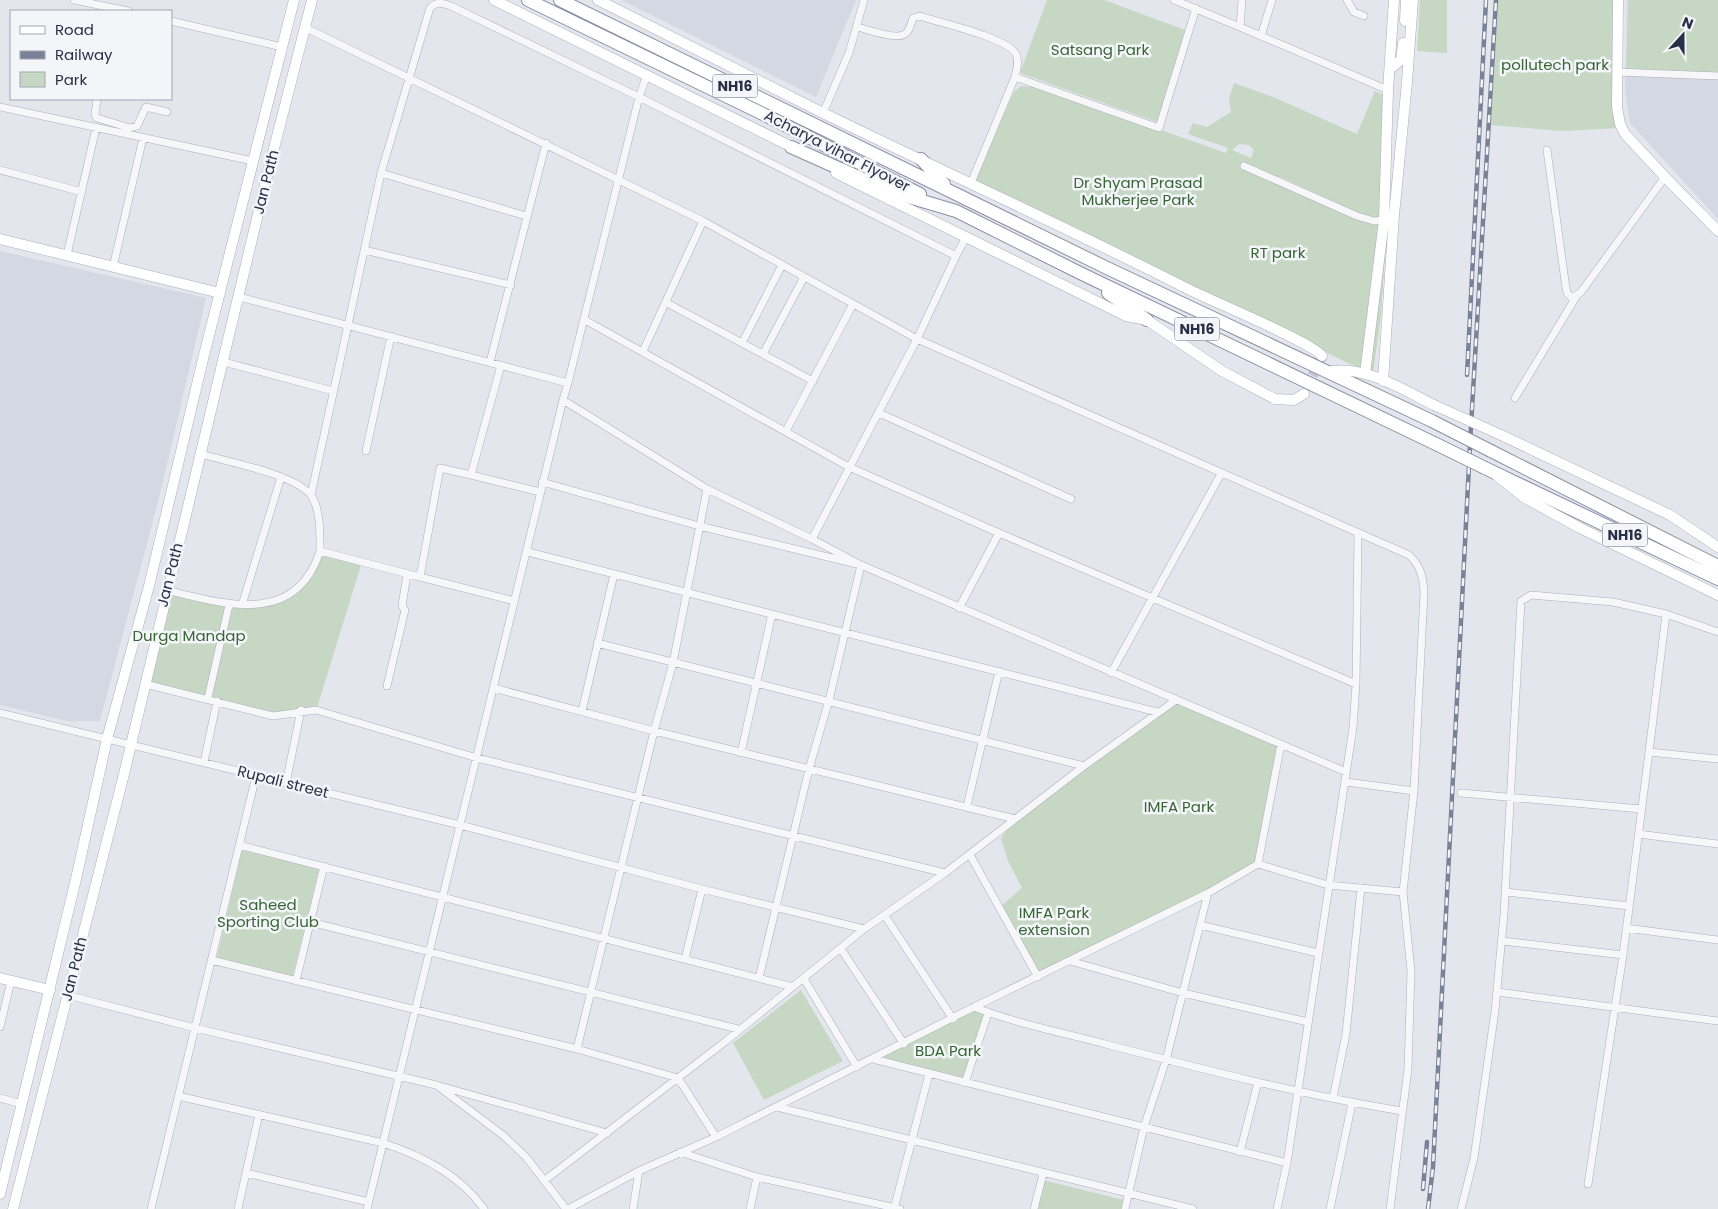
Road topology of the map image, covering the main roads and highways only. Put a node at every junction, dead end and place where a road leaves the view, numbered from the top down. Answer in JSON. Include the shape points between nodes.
{"nodes":[{"id":1,"x":528,"y":0,"type":"edge"},
{"id":2,"x":560,"y":0,"type":"edge"},
{"id":3,"x":791,"y":147,"type":"road end"},
{"id":4,"x":920,"y":159,"type":"road end"},
{"id":5,"x":949,"y":190,"type":"junction"},
{"id":6,"x":956,"y":211,"type":"junction"},
{"id":7,"x":1080,"y":273,"type":"junction"},
{"id":8,"x":1147,"y":320,"type":"road end"},
{"id":9,"x":1718,"y":566,"type":"edge"},
{"id":10,"x":1718,"y":579,"type":"edge"}],
"edges":[{"from":1,"to":6,"type":"highway","name":"Acharya vihar Flyover","number":"NH16"},
{"from":2,"to":5,"type":"highway","name":"Acharya vihar Flyover","number":"NH16"},
{"from":3,"to":6,"type":"highway","via":[[892,192]]},
{"from":4,"to":5,"type":"highway"},
{"from":5,"to":9,"type":"highway","number":"NH16","bridge":true,"via":[[1432,421]]},
{"from":6,"to":7,"type":"highway","number":"NH16"},
{"from":7,"to":8,"type":"highway"},
{"from":7,"to":10,"type":"highway","number":"NH16","bridge":true}]}
